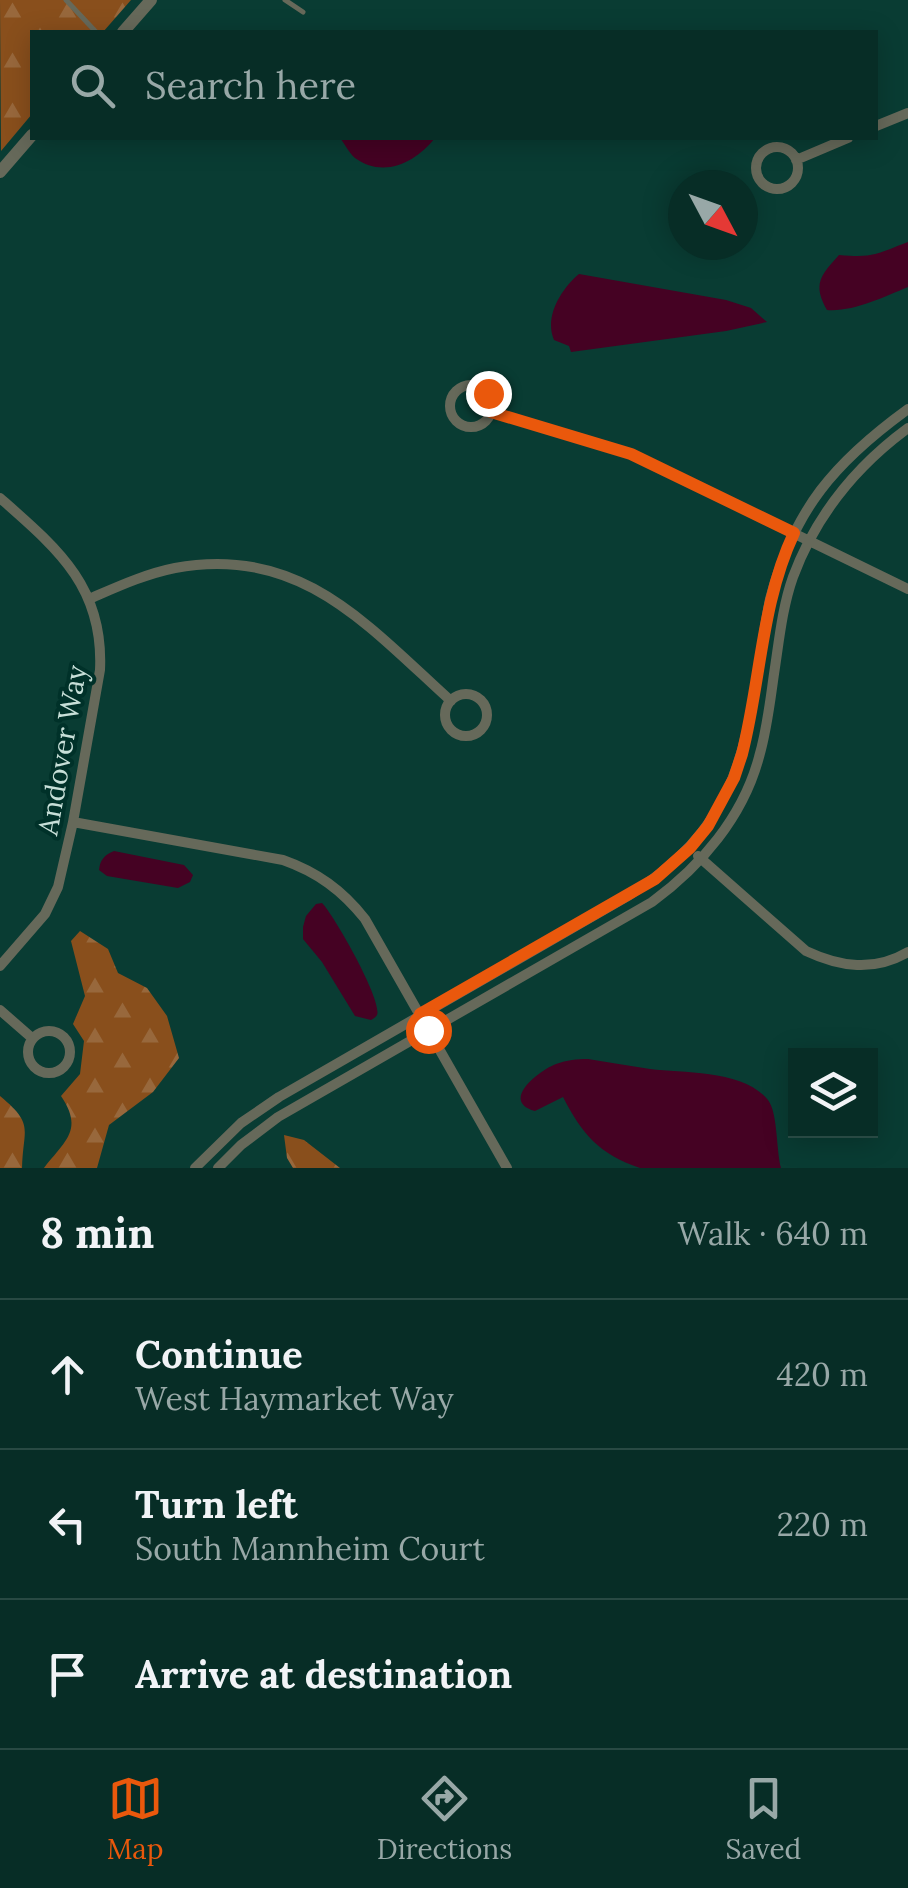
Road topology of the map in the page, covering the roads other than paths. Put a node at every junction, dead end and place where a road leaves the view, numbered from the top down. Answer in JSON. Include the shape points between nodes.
{"nodes":[{"id":1,"x":66,"y":0,"type":"edge"},
{"id":2,"x":152,"y":0,"type":"edge"},
{"id":3,"x":284,"y":0,"type":"edge"},
{"id":4,"x":303,"y":12,"type":"dead end"},
{"id":5,"x":94,"y":30,"type":"edge"},
{"id":6,"x":125,"y":30,"type":"edge"},
{"id":7,"x":908,"y":113,"type":"edge"},
{"id":8,"x":878,"y":125,"type":"edge"},
{"id":9,"x":30,"y":137,"type":"edge"},
{"id":10,"x":843,"y":140,"type":"edge"},
{"id":11,"x":796,"y":160,"type":"junction"},
{"id":12,"x":0,"y":172,"type":"edge"},
{"id":13,"x":908,"y":409,"type":"edge"},
{"id":14,"x":491,"y":412,"type":"junction"},
{"id":15,"x":908,"y":428,"type":"edge"},
{"id":16,"x":0,"y":498,"type":"edge"},
{"id":17,"x":801,"y":537,"type":"junction"},
{"id":18,"x":908,"y":590,"type":"edge"},
{"id":19,"x":89,"y":598,"type":"junction"},
{"id":20,"x":450,"y":701,"type":"junction"},
{"id":21,"x":73,"y":822,"type":"junction"},
{"id":22,"x":690,"y":848,"type":"junction"},
{"id":23,"x":702,"y":860,"type":"junction"},
{"id":24,"x":908,"y":952,"type":"edge"},
{"id":25,"x":0,"y":966,"type":"edge"},
{"id":26,"x":0,"y":1010,"type":"edge"},
{"id":27,"x":420,"y":1014,"type":"junction"},
{"id":28,"x":428,"y":1030,"type":"junction"},
{"id":29,"x":32,"y":1038,"type":"junction"},
{"id":30,"x":195,"y":1168,"type":"edge"},
{"id":31,"x":218,"y":1168,"type":"edge"},
{"id":32,"x":507,"y":1168,"type":"edge"}],
"edges":[{"from":1,"to":5,"type":"lane"},
{"from":2,"to":6,"type":"street"},
{"from":3,"to":4,"type":"lane"},
{"from":7,"to":8,"type":"street"},
{"from":9,"to":12,"type":"street"},
{"from":10,"to":11,"type":"street"},
{"from":11,"to":11,"type":"street","via":[[781,147],[770,148],[756,164],[757,175],[773,189],[784,188],[798,172]]},
{"from":13,"to":17,"type":"street","via":[[846,458],[812,502]]},
{"from":14,"to":14,"type":"street","via":[[488,393],[478,385],[459,387],[451,397],[452,418],[463,426],[483,423]]},
{"from":14,"to":17,"type":"street","via":[[631,454]]},
{"from":15,"to":17,"type":"street","via":[[852,476]]},
{"from":16,"to":19,"type":"street","name":"Andover Way","via":[[57,550]]},
{"from":17,"to":18,"type":"street"},
{"from":17,"to":22,"type":"street","via":[[783,555],[770,598],[742,754],[722,801]]},
{"from":17,"to":23,"type":"street","via":[[759,760],[733,818]]},
{"from":19,"to":20,"type":"street","via":[[192,566],[279,574],[356,614]]},
{"from":19,"to":21,"type":"street","name":"Andover Way","via":[[100,670]]},
{"from":20,"to":20,"type":"street","via":[[450,728],[462,736],[482,729],[488,716],[480,698],[462,694]]},
{"from":21,"to":25,"type":"street","name":"Andover Way","via":[[53,900]]},
{"from":21,"to":27,"type":"street","via":[[283,860],[313,872],[365,919]]},
{"from":22,"to":23,"type":"street"},
{"from":22,"to":27,"type":"street","via":[[628,896]]},
{"from":23,"to":24,"type":"street","via":[[823,959],[876,965]]},
{"from":23,"to":28,"type":"street","via":[[652,902]]},
{"from":26,"to":29,"type":"street"},
{"from":27,"to":28,"type":"street"},
{"from":27,"to":30,"type":"street","via":[[262,1109]]},
{"from":28,"to":31,"type":"street","via":[[278,1117]]},
{"from":28,"to":32,"type":"street"},
{"from":29,"to":29,"type":"street","via":[[53,1031],[63,1036],[70,1056],[65,1067],[44,1074],[34,1069],[28,1059]]}]}
